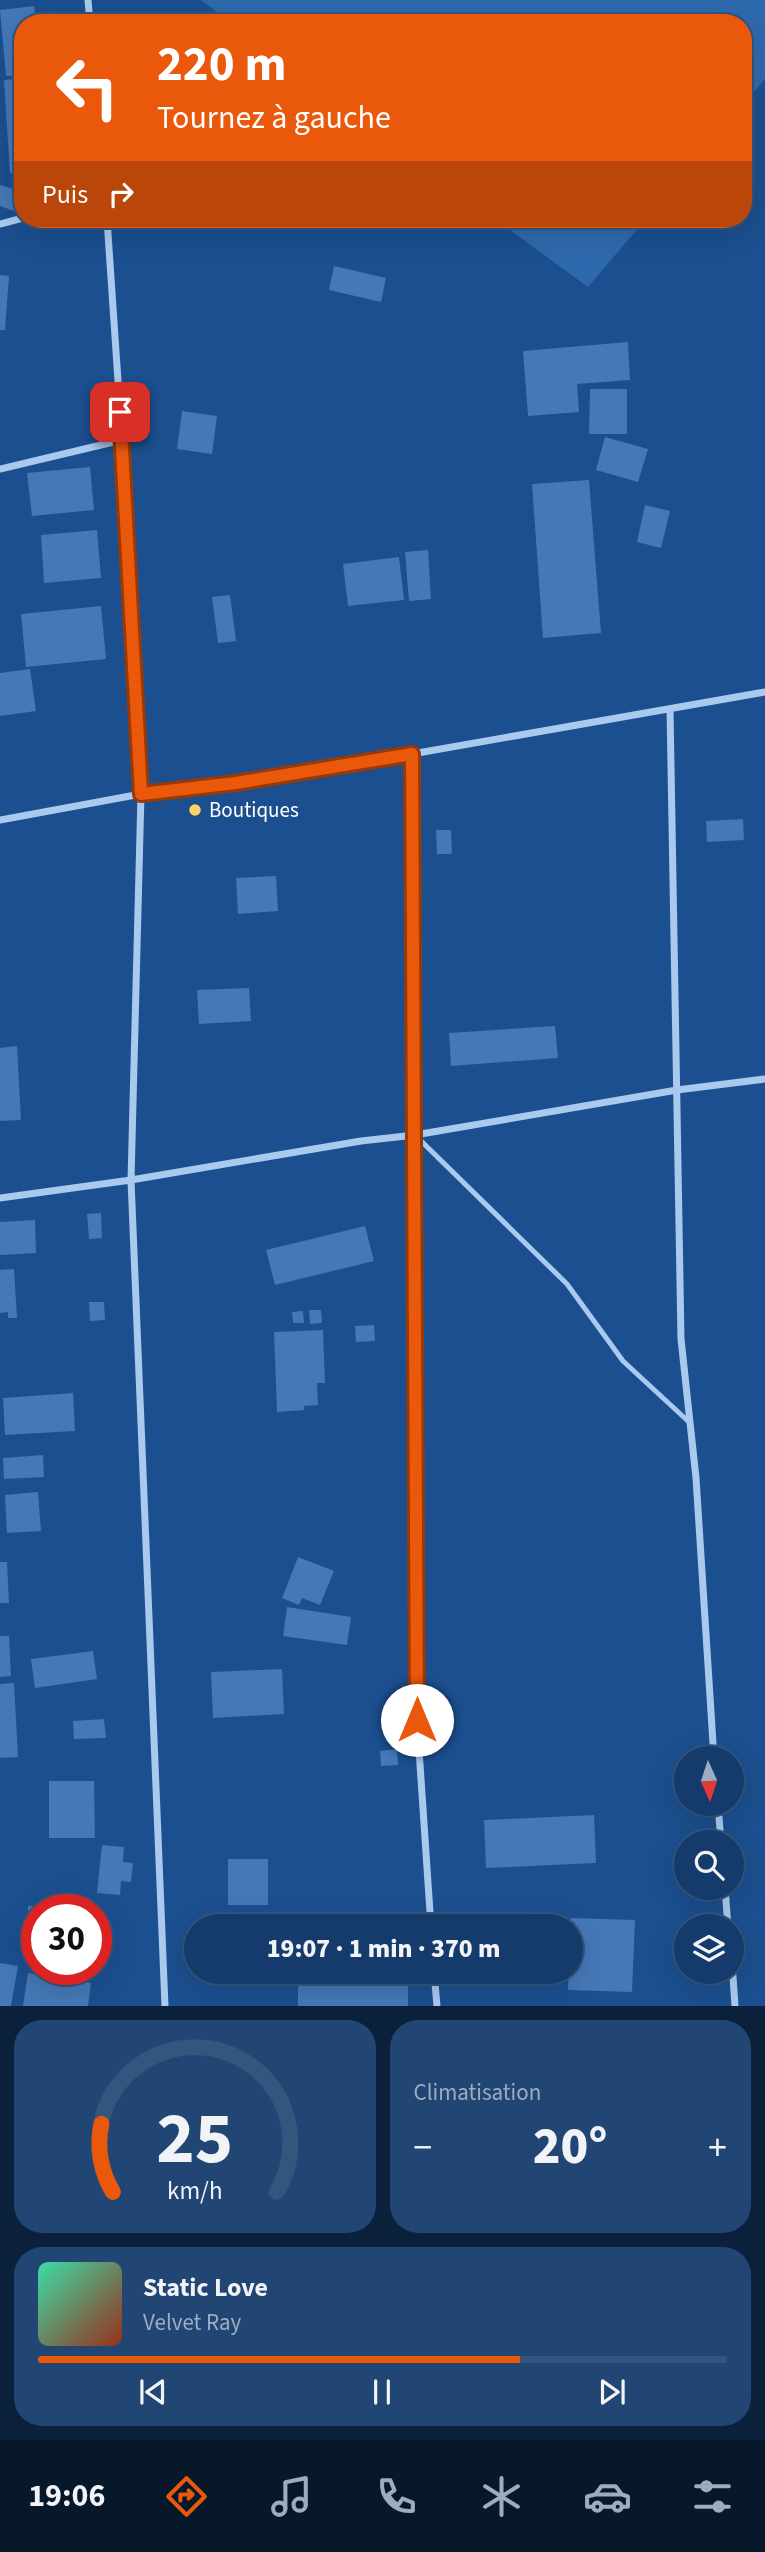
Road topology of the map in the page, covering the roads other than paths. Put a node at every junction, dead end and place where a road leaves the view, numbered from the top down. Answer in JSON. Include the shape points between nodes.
{"nodes":[{"id":1,"x":108,"y":228,"type":"edge"},
{"id":2,"x":122,"y":440,"type":"junction"},
{"id":3,"x":0,"y":469,"type":"edge"},
{"id":4,"x":765,"y":692,"type":"edge"},
{"id":5,"x":670,"y":709,"type":"junction"},
{"id":6,"x":412,"y":754,"type":"junction"},
{"id":7,"x":141,"y":794,"type":"junction"},
{"id":8,"x":0,"y":820,"type":"edge"},
{"id":9,"x":765,"y":1079,"type":"edge"},
{"id":10,"x":677,"y":1090,"type":"junction"},
{"id":11,"x":415,"y":1135,"type":"junction"},
{"id":12,"x":131,"y":1180,"type":"junction"},
{"id":13,"x":0,"y":1198,"type":"edge"},
{"id":14,"x":689,"y":1422,"type":"junction"},
{"id":15,"x":713,"y":1746,"type":"edge"},
{"id":16,"x":430,"y":1914,"type":"edge"},
{"id":17,"x":435,"y":1984,"type":"edge"},
{"id":18,"x":734,"y":1984,"type":"edge"},
{"id":19,"x":165,"y":2006,"type":"edge"},
{"id":20,"x":437,"y":2006,"type":"edge"},
{"id":21,"x":735,"y":2006,"type":"edge"}],
"edges":[{"from":1,"to":2,"type":"street"},
{"from":2,"to":3,"type":"street"},
{"from":2,"to":7,"type":"street"},
{"from":4,"to":5,"type":"street"},
{"from":5,"to":6,"type":"street"},
{"from":5,"to":10,"type":"street"},
{"from":6,"to":7,"type":"street"},
{"from":6,"to":11,"type":"street"},
{"from":7,"to":8,"type":"street"},
{"from":7,"to":12,"type":"street"},
{"from":9,"to":10,"type":"street"},
{"from":10,"to":11,"type":"street"},
{"from":10,"to":14,"type":"street","via":[[681,1339]]},
{"from":11,"to":12,"type":"street"},
{"from":11,"to":14,"type":"lane","via":[[567,1284],[623,1361]]},
{"from":11,"to":16,"type":"street","via":[[417,1720]]},
{"from":12,"to":13,"type":"street"},
{"from":12,"to":19,"type":"street"},
{"from":14,"to":15,"type":"street"},
{"from":17,"to":20,"type":"street"},
{"from":18,"to":21,"type":"street"}]}
